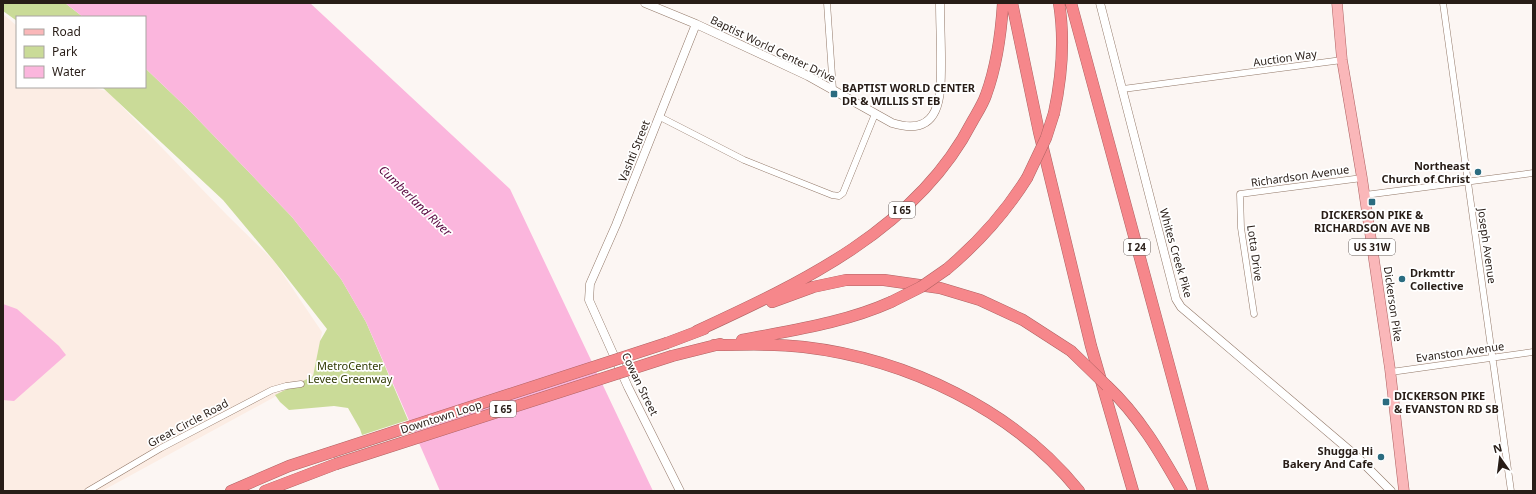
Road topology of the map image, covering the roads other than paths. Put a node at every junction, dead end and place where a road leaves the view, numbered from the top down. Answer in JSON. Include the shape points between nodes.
{"nodes":[{"id":1,"x":645,"y":3,"type":"edge"},
{"id":2,"x":827,"y":3,"type":"edge"},
{"id":3,"x":940,"y":3,"type":"edge"},
{"id":4,"x":1003,"y":3,"type":"edge"},
{"id":5,"x":1012,"y":3,"type":"edge"},
{"id":6,"x":1059,"y":3,"type":"edge"},
{"id":7,"x":1071,"y":3,"type":"edge"},
{"id":8,"x":1100,"y":3,"type":"edge"},
{"id":9,"x":1337,"y":3,"type":"edge"},
{"id":10,"x":1444,"y":3,"type":"edge"},
{"id":11,"x":696,"y":24,"type":"junction"},
{"id":12,"x":1342,"y":60,"type":"junction"},
{"id":13,"x":1123,"y":89,"type":"junction"},
{"id":14,"x":833,"y":90,"type":"junction"},
{"id":15,"x":875,"y":114,"type":"junction"},
{"id":16,"x":660,"y":117,"type":"junction"},
{"id":17,"x":1533,"y":173,"type":"edge"},
{"id":18,"x":1362,"y":178,"type":"junction"},
{"id":19,"x":1467,"y":182,"type":"junction"},
{"id":20,"x":1240,"y":194,"type":"joint"},
{"id":21,"x":1365,"y":196,"type":"junction"},
{"id":22,"x":590,"y":284,"type":"joint"},
{"id":23,"x":1254,"y":314,"type":"dead end"},
{"id":24,"x":698,"y":331,"type":"junction"},
{"id":25,"x":714,"y":345,"type":"junction"},
{"id":26,"x":1533,"y":352,"type":"edge"},
{"id":27,"x":1492,"y":358,"type":"junction"},
{"id":28,"x":1391,"y":372,"type":"junction"},
{"id":29,"x":301,"y":384,"type":"dead end"},
{"id":30,"x":88,"y":491,"type":"edge"},
{"id":31,"x":231,"y":491,"type":"edge"},
{"id":32,"x":265,"y":491,"type":"edge"},
{"id":33,"x":680,"y":491,"type":"edge"},
{"id":34,"x":1079,"y":491,"type":"edge"},
{"id":35,"x":1133,"y":491,"type":"edge"},
{"id":36,"x":1182,"y":491,"type":"edge"},
{"id":37,"x":1203,"y":491,"type":"edge"},
{"id":38,"x":1391,"y":491,"type":"edge"},
{"id":39,"x":1404,"y":491,"type":"edge"},
{"id":40,"x":1511,"y":491,"type":"edge"}],
"edges":[{"from":1,"to":11,"type":"street","name":"Baptist World Center Drive"},
{"from":2,"to":14,"type":"street"},
{"from":3,"to":15,"type":"street","name":"Baptist World Center Drive","via":[[940,102],[931,118],[918,126],[906,128],[892,124]]},
{"from":4,"to":24,"type":"highway","number":"I 65","via":[[996,62],[986,97],[945,166],[919,194],[889,222],[814,274]]},
{"from":5,"to":35,"type":"highway","via":[[1039,132],[1091,346]]},
{"from":6,"to":25,"type":"highway","number":"I 65","bridge":true,"via":[[1063,56],[1054,113],[1046,138],[1027,178],[1012,201],[972,248],[920,287],[866,313]]},
{"from":7,"to":37,"type":"highway","number":"I 24"},
{"from":8,"to":13,"type":"street","name":"Whites Creek Pike"},
{"from":9,"to":12,"type":"main road","name":"Dickerson Pike","number":"US 31W"},
{"from":10,"to":19,"type":"street","name":"Joseph Avenue"},
{"from":11,"to":14,"type":"street","name":"Baptist World Center Drive"},
{"from":11,"to":16,"type":"street","name":"Vashti Street"},
{"from":12,"to":13,"type":"street","name":"Auction Way"},
{"from":12,"to":18,"type":"main road","name":"Dickerson Pike","number":"US 31W"},
{"from":13,"to":38,"type":"street","name":"Whites Creek Pike","via":[[1176,299],[1181,307],[1354,454]]},
{"from":14,"to":15,"type":"street","name":"Baptist World Center Drive"},
{"from":15,"to":16,"type":"street","via":[[843,193],[839,196],[744,160]]},
{"from":16,"to":22,"type":"street","name":"Vashti Street"},
{"from":17,"to":19,"type":"street"},
{"from":18,"to":20,"type":"street","name":"Richardson Avenue"},
{"from":18,"to":21,"type":"main road","name":"Dickerson Pike","number":"US 31W"},
{"from":19,"to":21,"type":"street"},
{"from":19,"to":27,"type":"street","name":"Joseph Avenue"},
{"from":20,"to":23,"type":"street","name":"Lotta Drive","via":[[1241,228]]},
{"from":21,"to":28,"type":"main road","name":"Dickerson Pike","number":"US 31W"},
{"from":22,"to":33,"type":"street","name":"Cowan Street","via":[[589,300],[628,387]]},
{"from":24,"to":31,"type":"highway","name":"Downtown Loop","number":"I 65","bridge":true,"via":[[289,466]]},
{"from":24,"to":36,"type":"highway","bridge":true,"via":[[813,287],[846,280],[884,280],[940,288],[980,300],[1023,320],[1071,351],[1124,401],[1154,441]]},
{"from":25,"to":32,"type":"highway","name":"Downtown Loop","number":"I 65","bridge":true,"via":[[672,356],[336,464]]},
{"from":25,"to":34,"type":"highway","via":[[803,346],[845,353],[897,368],[977,406],[1013,429],[1046,455]]},
{"from":26,"to":27,"type":"street","name":"Evanston Avenue"},
{"from":27,"to":28,"type":"street","name":"Evanston Avenue"},
{"from":27,"to":40,"type":"street","name":"Joseph Avenue"},
{"from":28,"to":39,"type":"main road","name":"Dickerson Pike","number":"US 31W"},
{"from":29,"to":30,"type":"street","name":"Great Circle Road","via":[[272,390],[161,448]]}]}
